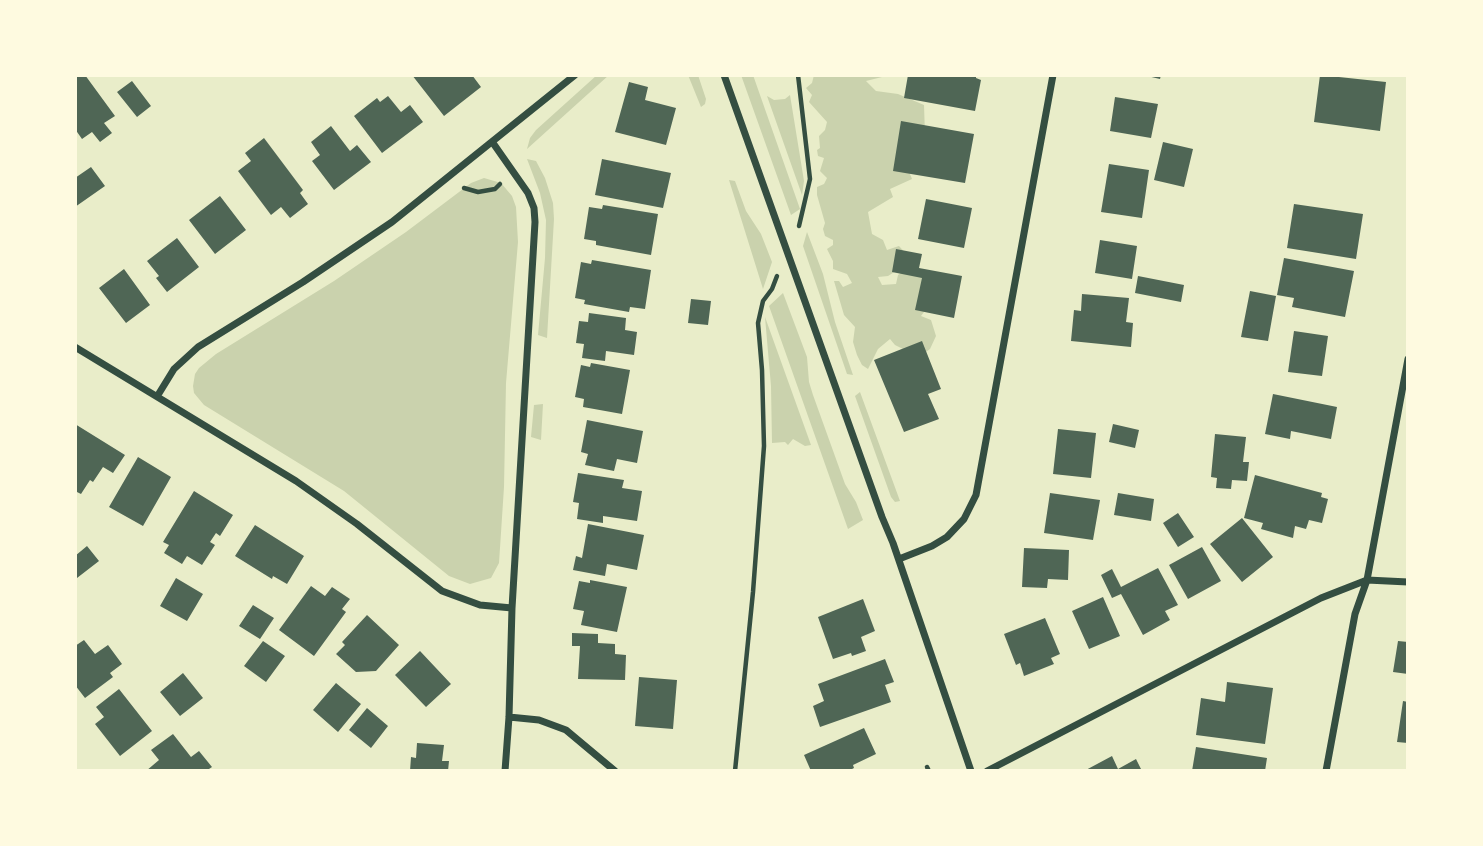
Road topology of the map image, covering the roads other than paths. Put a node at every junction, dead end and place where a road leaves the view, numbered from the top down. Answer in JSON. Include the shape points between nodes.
{"nodes":[{"id":1,"x":575,"y":75,"type":"edge"},
{"id":2,"x":724,"y":75,"type":"edge"},
{"id":3,"x":1053,"y":75,"type":"edge"},
{"id":4,"x":493,"y":143,"type":"junction"},
{"id":5,"x":75,"y":347,"type":"edge"},
{"id":6,"x":1408,"y":359,"type":"edge"},
{"id":7,"x":158,"y":395,"type":"junction"},
{"id":8,"x":899,"y":559,"type":"junction"},
{"id":9,"x":1367,"y":580,"type":"junction"},
{"id":10,"x":1408,"y":582,"type":"edge"},
{"id":11,"x":512,"y":608,"type":"junction"},
{"id":12,"x":509,"y":717,"type":"junction"},
{"id":13,"x":505,"y":771,"type":"edge"},
{"id":14,"x":615,"y":771,"type":"edge"},
{"id":15,"x":971,"y":771,"type":"edge"},
{"id":16,"x":987,"y":771,"type":"edge"},
{"id":17,"x":1326,"y":771,"type":"edge"}],
"edges":[{"from":1,"to":4,"type":"street"},
{"from":2,"to":8,"type":"street"},
{"from":3,"to":8,"type":"street","via":[[976,495],[964,519],[947,537]]},
{"from":4,"to":7,"type":"street","via":[[346,254],[198,347],[174,369]]},
{"from":4,"to":11,"type":"street","via":[[522,181],[535,214]]},
{"from":5,"to":7,"type":"street"},
{"from":6,"to":9,"type":"street"},
{"from":7,"to":11,"type":"street","via":[[296,481],[442,591],[480,605]]},
{"from":8,"to":15,"type":"street"},
{"from":9,"to":10,"type":"street"},
{"from":9,"to":16,"type":"street","via":[[1321,598]]},
{"from":9,"to":17,"type":"street","via":[[1355,614]]},
{"from":11,"to":12,"type":"street"},
{"from":12,"to":13,"type":"street"},
{"from":12,"to":14,"type":"street","via":[[539,720],[566,730]]}]}
